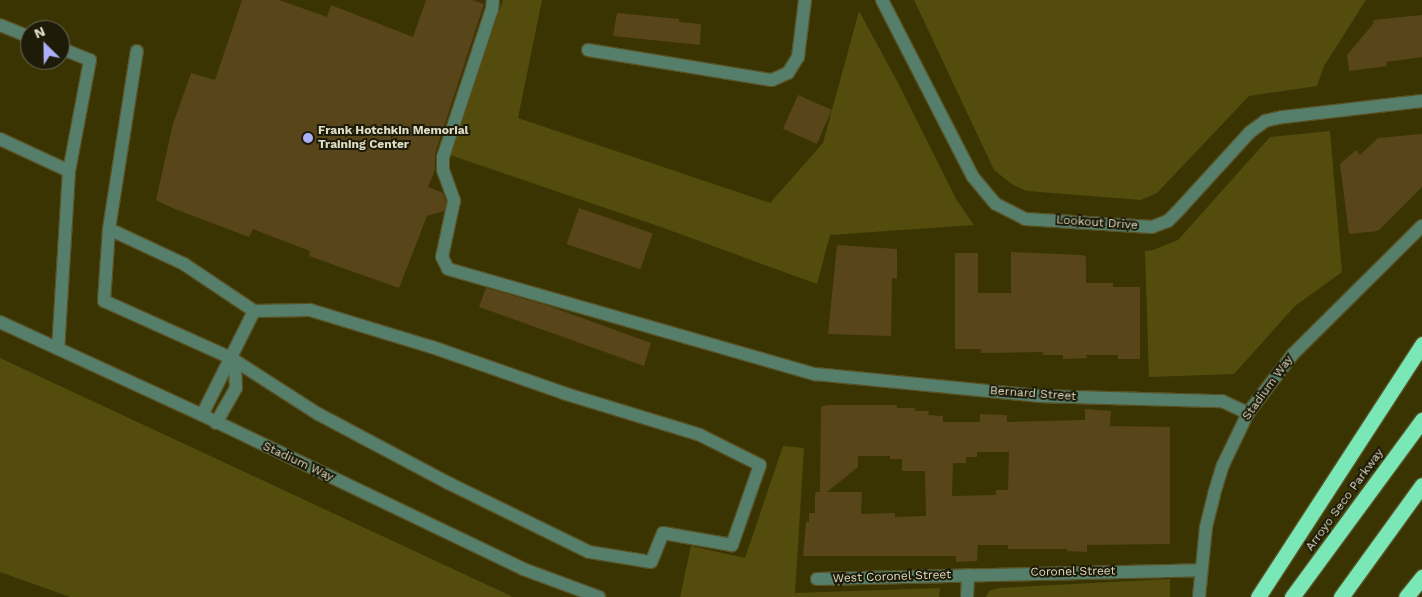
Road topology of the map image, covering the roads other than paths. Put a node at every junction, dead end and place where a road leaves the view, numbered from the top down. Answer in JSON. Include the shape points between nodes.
{"nodes":[{"id":1,"x":493,"y":0,"type":"edge"},
{"id":2,"x":806,"y":0,"type":"edge"},
{"id":3,"x":882,"y":0,"type":"edge"},
{"id":4,"x":0,"y":25,"type":"edge"},
{"id":5,"x":20,"y":33,"type":"edge"},
{"id":6,"x":588,"y":50,"type":"dead end"},
{"id":7,"x":136,"y":51,"type":"dead end"},
{"id":8,"x":70,"y":52,"type":"edge"},
{"id":9,"x":1422,"y":101,"type":"edge"},
{"id":10,"x":0,"y":139,"type":"edge"},
{"id":11,"x":69,"y":171,"type":"junction"},
{"id":12,"x":1422,"y":226,"type":"edge"},
{"id":13,"x":109,"y":229,"type":"junction"},
{"id":14,"x":254,"y":311,"type":"junction"},
{"id":15,"x":0,"y":322,"type":"edge"},
{"id":16,"x":1422,"y":344,"type":"edge"},
{"id":17,"x":58,"y":349,"type":"junction"},
{"id":18,"x":231,"y":358,"type":"junction"},
{"id":19,"x":1248,"y":413,"type":"junction"},
{"id":20,"x":202,"y":415,"type":"junction"},
{"id":21,"x":1422,"y":420,"type":"edge"},
{"id":22,"x":216,"y":423,"type":"junction"},
{"id":23,"x":1422,"y":485,"type":"edge"},
{"id":24,"x":1201,"y":570,"type":"junction"},
{"id":25,"x":968,"y":574,"type":"junction"},
{"id":26,"x":1422,"y":577,"type":"edge"},
{"id":27,"x":817,"y":579,"type":"dead end"},
{"id":28,"x":600,"y":597,"type":"edge"},
{"id":29,"x":967,"y":597,"type":"edge"},
{"id":30,"x":1199,"y":597,"type":"edge"},
{"id":31,"x":1258,"y":597,"type":"edge"},
{"id":32,"x":1292,"y":597,"type":"edge"},
{"id":33,"x":1341,"y":597,"type":"edge"},
{"id":34,"x":1406,"y":597,"type":"edge"}],
"edges":[{"from":1,"to":19,"type":"street","name":"Bernard Street","via":[[443,157],[443,170],[454,202],[442,257],[448,269],[815,374],[1038,396],[1222,401]]},
{"from":2,"to":6,"type":"street","via":[[798,57],[788,74],[772,80]]},
{"from":3,"to":9,"type":"street","name":"Lookout Drive","via":[[973,177],[996,204],[1025,219],[1152,227],[1168,221],[1250,132],[1265,121]]},
{"from":4,"to":5,"type":"street"},
{"from":7,"to":13,"type":"street"},
{"from":8,"to":11,"type":"street","via":[[90,60]]},
{"from":10,"to":11,"type":"street"},
{"from":11,"to":17,"type":"street"},
{"from":12,"to":19,"type":"street","name":"Stadium Way","via":[[1293,354]]},
{"from":13,"to":14,"type":"street","via":[[184,264]]},
{"from":13,"to":18,"type":"street","via":[[104,301]]},
{"from":14,"to":18,"type":"street"},
{"from":14,"to":18,"type":"street","via":[[317,312],[700,435],[743,456],[760,465],[732,545],[663,533],[651,562],[588,552],[326,418]]},
{"from":15,"to":17,"type":"street","name":"Stadium Way"},
{"from":16,"to":31,"type":"highway"},
{"from":17,"to":20,"type":"street","name":"Stadium Way"},
{"from":18,"to":20,"type":"street"},
{"from":18,"to":22,"type":"street","via":[[236,388]]},
{"from":19,"to":24,"type":"street","name":"Stadium Way","via":[[1223,465],[1206,527]]},
{"from":20,"to":22,"type":"street","name":"Stadium Way"},
{"from":21,"to":32,"type":"highway","name":"Arroyo Seco Parkway"},
{"from":22,"to":28,"type":"street","name":"Stadium Way","via":[[523,569]]},
{"from":23,"to":33,"type":"highway"},
{"from":24,"to":25,"type":"street","name":"Coronel Street"},
{"from":24,"to":30,"type":"street","name":"Stadium Way"},
{"from":25,"to":27,"type":"street","name":"West Coronel Street"},
{"from":25,"to":29,"type":"street"},
{"from":26,"to":34,"type":"highway"}]}
